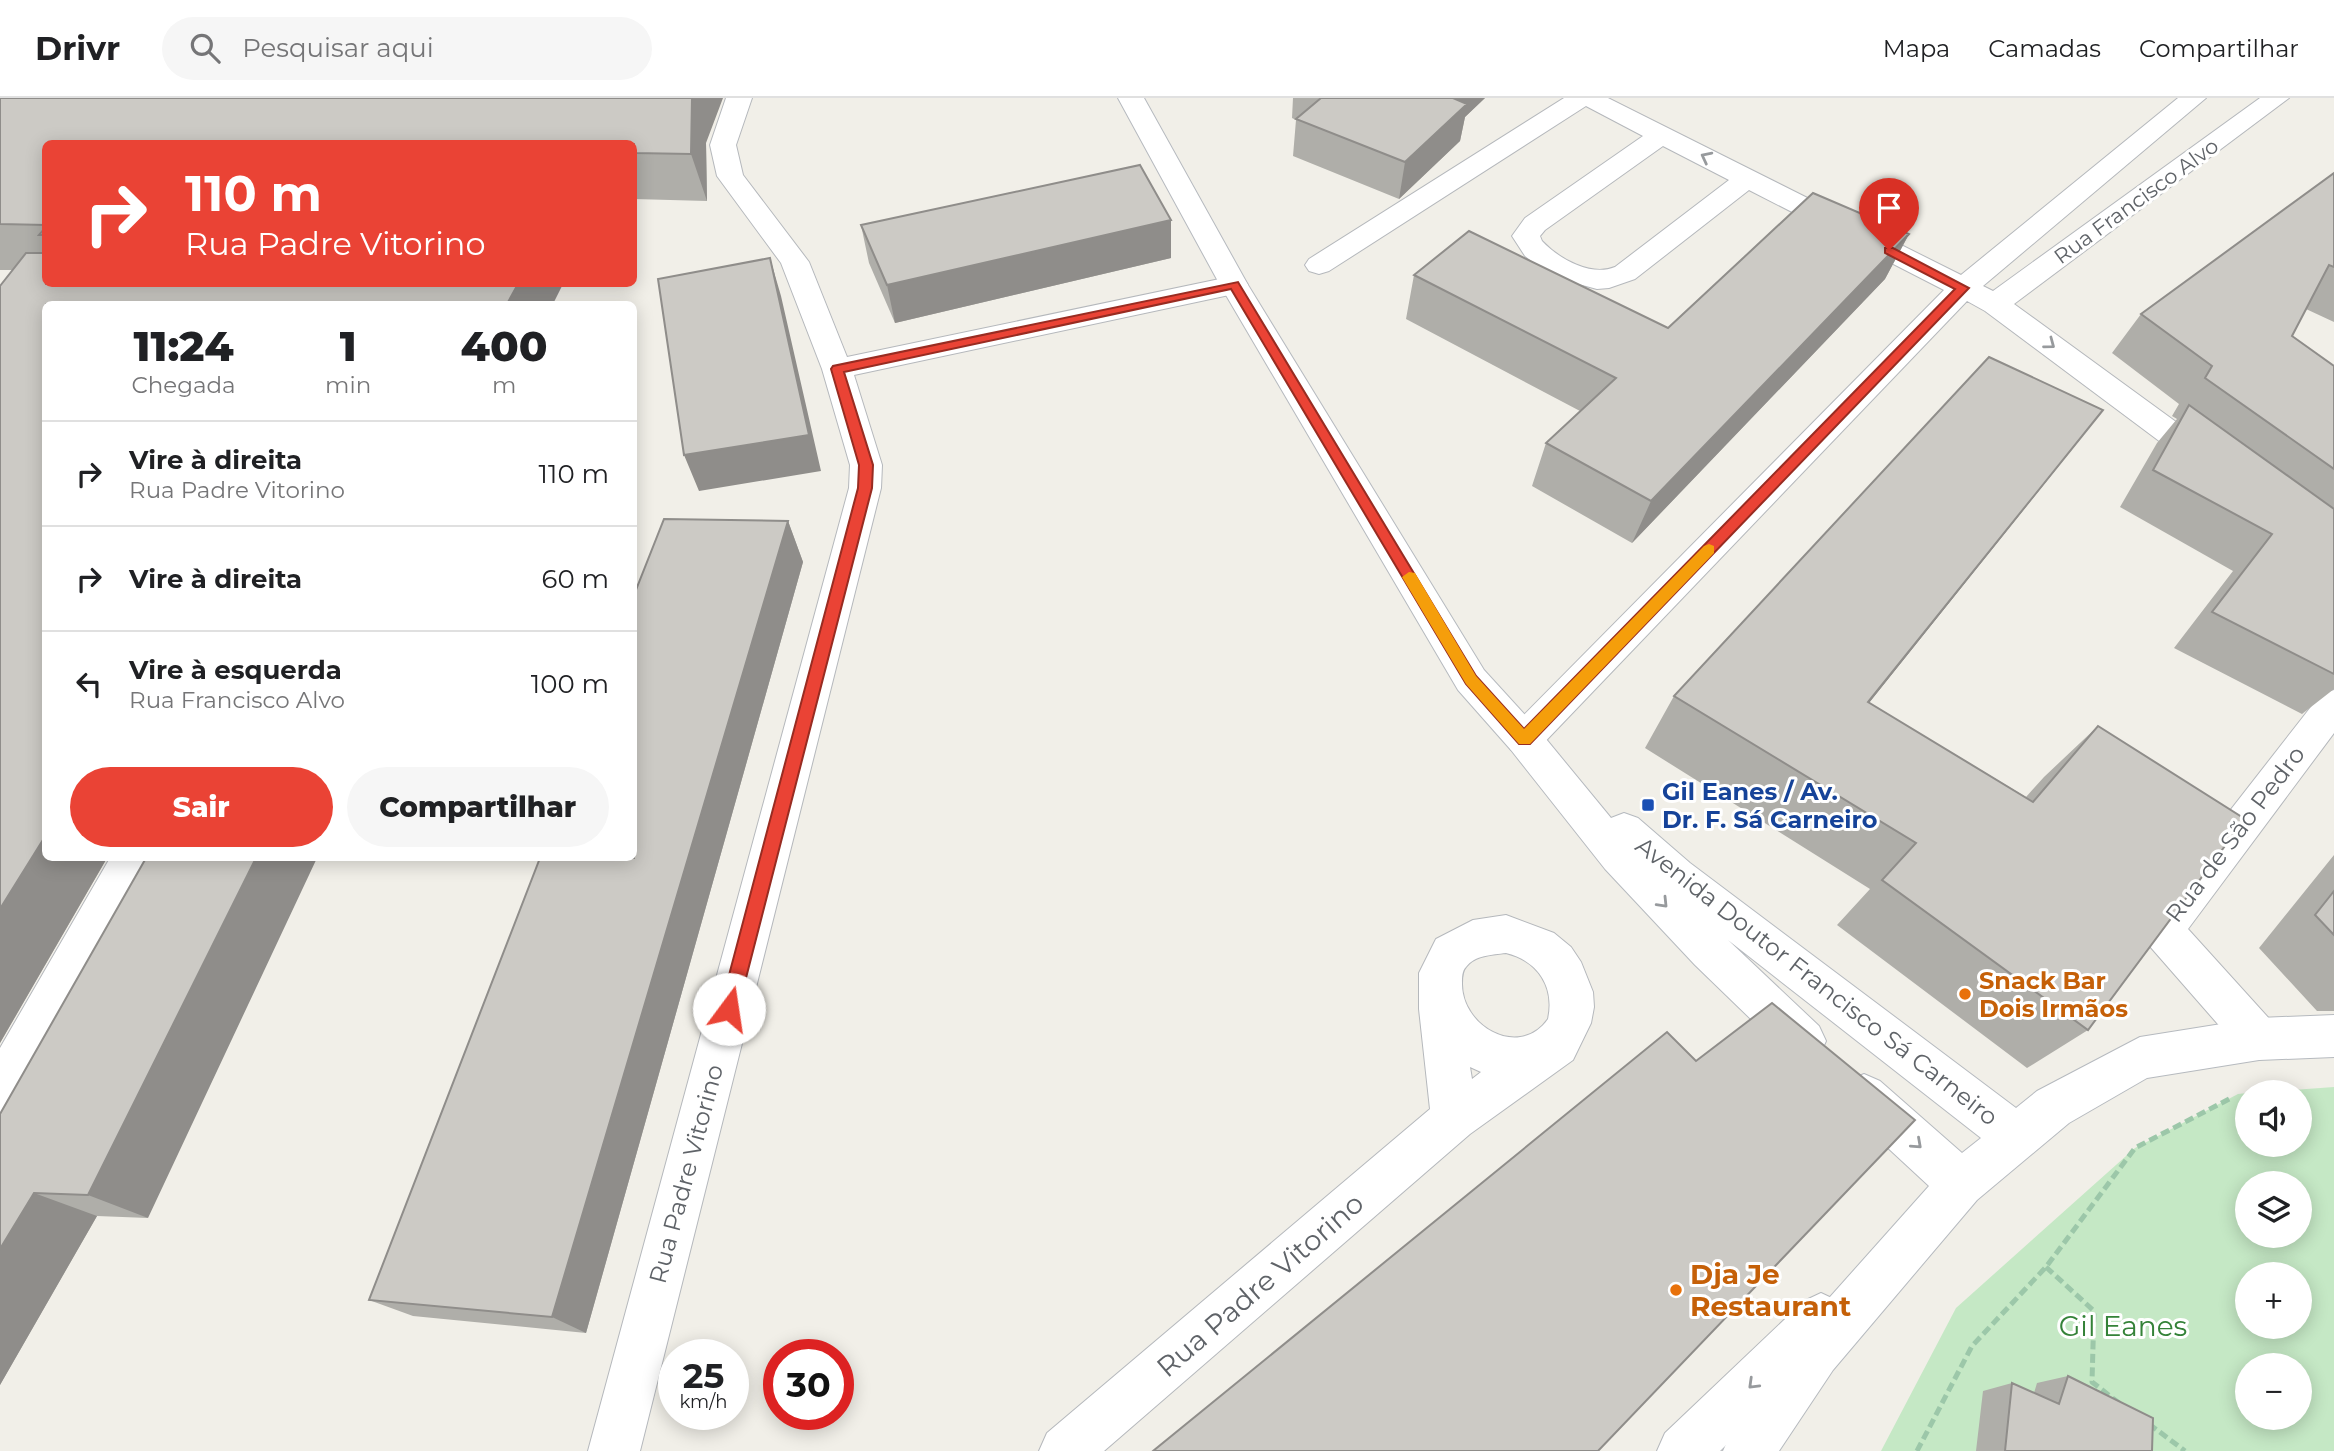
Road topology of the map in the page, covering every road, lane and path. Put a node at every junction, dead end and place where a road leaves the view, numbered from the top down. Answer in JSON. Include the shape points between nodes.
{"nodes":[{"id":1,"x":740,"y":98,"type":"edge"},
{"id":2,"x":1131,"y":98,"type":"edge"},
{"id":3,"x":1581,"y":98,"type":"edge"},
{"id":4,"x":1589,"y":98,"type":"edge"},
{"id":5,"x":2193,"y":98,"type":"edge"},
{"id":6,"x":2276,"y":98,"type":"edge"},
{"id":7,"x":1662,"y":134,"type":"junction"},
{"id":8,"x":1748,"y":178,"type":"junction"},
{"id":9,"x":1320,"y":265,"type":"dead end"},
{"id":10,"x":1234,"y":285,"type":"junction"},
{"id":11,"x":1963,"y":288,"type":"junction"},
{"id":12,"x":1995,"y":304,"type":"junction"},
{"id":13,"x":837,"y":369,"type":"junction"},
{"id":14,"x":2235,"y":482,"type":"edge"},
{"id":15,"x":2334,"y":705,"type":"edge"},
{"id":16,"x":1524,"y":739,"type":"junction"},
{"id":17,"x":129,"y":861,"type":"edge"},
{"id":18,"x":1440,"y":1005,"type":"junction"},
{"id":19,"x":2334,"y":1036,"type":"edge"},
{"id":20,"x":2259,"y":1039,"type":"junction"},
{"id":21,"x":1557,"y":1045,"type":"junction"},
{"id":22,"x":0,"y":1091,"type":"edge"},
{"id":23,"x":2235,"y":1096,"type":"edge"},
{"id":24,"x":1454,"y":1118,"type":"junction"},
{"id":25,"x":2017,"y":1137,"type":"junction"},
{"id":26,"x":1961,"y":1184,"type":"junction"},
{"id":27,"x":2046,"y":1267,"type":"junction"},
{"id":28,"x":2123,"y":1405,"type":"edge"},
{"id":29,"x":2144,"y":1420,"type":"edge"},
{"id":30,"x":614,"y":1451,"type":"edge"},
{"id":31,"x":1065,"y":1451,"type":"edge"},
{"id":32,"x":1684,"y":1451,"type":"edge"},
{"id":33,"x":1749,"y":1451,"type":"edge"},
{"id":34,"x":1917,"y":1451,"type":"edge"},
{"id":35,"x":2185,"y":1451,"type":"edge"}],
"edges":[{"from":1,"to":13,"type":"street","name":"Rua Padre Vitorino","via":[[723,145],[730,176],[795,261]]},
{"from":2,"to":10,"type":"street","name":"Avenida Doutor Francisco Sá Carneiro"},
{"from":3,"to":9,"type":"street"},
{"from":4,"to":7,"type":"street"},
{"from":5,"to":11,"type":"street"},
{"from":6,"to":12,"type":"street","name":"Rua Francisco Alvo"},
{"from":8,"to":7,"type":"street","one_way":true},
{"from":7,"to":8,"type":"street","via":[[1535,224],[1526,236],[1527,244],[1578,276],[1611,280],[1625,274]]},
{"from":8,"to":11,"type":"street"},
{"from":10,"to":13,"type":"street"},
{"from":10,"to":16,"type":"street","name":"Avenida Doutor Francisco Sá Carneiro","via":[[1471,680]]},
{"from":11,"to":12,"type":"street"},
{"from":11,"to":16,"type":"street"},
{"from":12,"to":14,"type":"street","one_way":true},
{"from":13,"to":30,"type":"street","name":"Rua Padre Vitorino","via":[[866,465],[865,488]]},
{"from":15,"to":20,"type":"street","name":"Rua de São Pedro","via":[[2162,930]]},
{"from":16,"to":25,"type":"street","name":"Avenida Doutor Francisco Sá Carneiro","via":[[1676,876]]},
{"from":16,"to":26,"type":"street","name":"Avenida Doutor Francisco Sá Carneiro","one_way":true,"via":[[1619,858],[1710,951]]},
{"from":17,"to":22,"type":"street"},
{"from":18,"to":21,"type":"street","via":[[1465,1040],[1490,1055],[1534,1057]]},
{"from":18,"to":21,"type":"street","name":"Rua Padre Vitorino","via":[[1442,967],[1457,947],[1479,935],[1520,937],[1556,961],[1570,984],[1574,1011],[1566,1035]]},
{"from":18,"to":24,"type":"street","name":"Rua Padre Vitorino"},
{"from":19,"to":20,"type":"street"},
{"from":20,"to":25,"type":"street","via":[[2140,1058],[2053,1107]]},
{"from":21,"to":24,"type":"street","name":"Rua Padre Vitorino"},
{"from":23,"to":27,"type":"path","via":[[2135,1148]]},
{"from":24,"to":31,"type":"street","name":"Rua Padre Vitorino"},
{"from":25,"to":26,"type":"street"},
{"from":26,"to":32,"type":"street","one_way":true},
{"from":26,"to":33,"type":"street","via":[[1815,1352]]},
{"from":27,"to":28,"type":"path","via":[[2094,1311],[2092,1382]]},
{"from":27,"to":34,"type":"path","via":[[1972,1346]]},
{"from":29,"to":35,"type":"path"}]}
